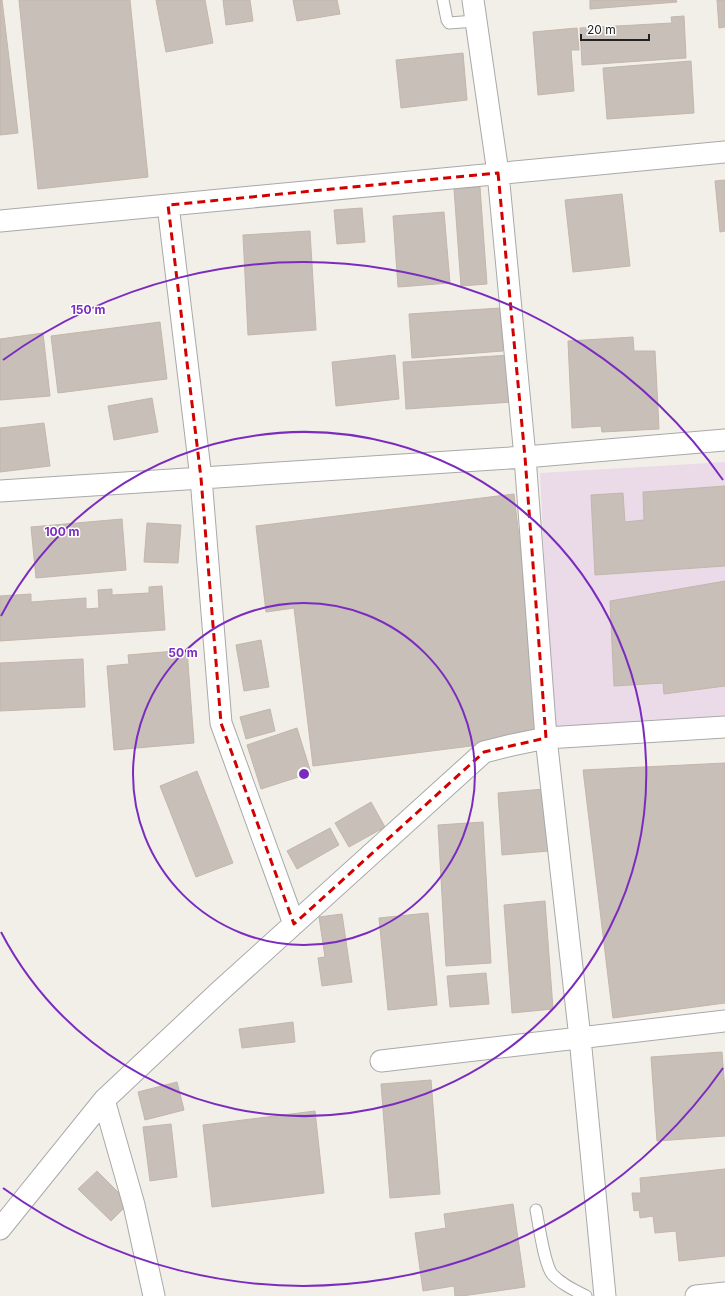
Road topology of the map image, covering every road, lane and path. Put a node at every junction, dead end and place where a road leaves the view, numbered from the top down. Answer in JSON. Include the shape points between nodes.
{"nodes":[{"id":1,"x":443,"y":0,"type":"edge"},
{"id":2,"x":473,"y":0,"type":"edge"},
{"id":3,"x":475,"y":21,"type":"junction"},
{"id":4,"x":725,"y":152,"type":"edge"},
{"id":5,"x":498,"y":173,"type":"junction"},
{"id":6,"x":168,"y":205,"type":"junction"},
{"id":7,"x":0,"y":221,"type":"edge"},
{"id":8,"x":725,"y":440,"type":"edge"},
{"id":9,"x":525,"y":457,"type":"junction"},
{"id":10,"x":201,"y":478,"type":"junction"},
{"id":11,"x":0,"y":491,"type":"edge"},
{"id":12,"x":725,"y":727,"type":"edge"},
{"id":13,"x":546,"y":738,"type":"junction"},
{"id":14,"x":294,"y":924,"type":"junction"},
{"id":15,"x":725,"y":1021,"type":"edge"},
{"id":16,"x":580,"y":1038,"type":"junction"},
{"id":17,"x":380,"y":1061,"type":"dead end"},
{"id":18,"x":104,"y":1100,"type":"junction"},
{"id":19,"x":536,"y":1210,"type":"dead end"},
{"id":20,"x":0,"y":1229,"type":"edge"},
{"id":21,"x":725,"y":1293,"type":"edge"},
{"id":22,"x":154,"y":1296,"type":"edge"},
{"id":23,"x":586,"y":1296,"type":"edge"},
{"id":24,"x":605,"y":1296,"type":"edge"},
{"id":25,"x":696,"y":1296,"type":"edge"}],
"edges":[{"from":1,"to":3,"type":"lane","via":[[449,23]]},
{"from":2,"to":3,"type":"street"},
{"from":3,"to":5,"type":"street"},
{"from":4,"to":5,"type":"street"},
{"from":5,"to":6,"type":"street"},
{"from":5,"to":9,"type":"street"},
{"from":6,"to":7,"type":"street"},
{"from":6,"to":10,"type":"street"},
{"from":8,"to":9,"type":"street"},
{"from":9,"to":10,"type":"street"},
{"from":9,"to":13,"type":"street"},
{"from":10,"to":11,"type":"street"},
{"from":10,"to":14,"type":"street","via":[[220,723]]},
{"from":12,"to":13,"type":"street"},
{"from":13,"to":14,"type":"street","via":[[484,752]]},
{"from":13,"to":16,"type":"street"},
{"from":14,"to":18,"type":"street"},
{"from":15,"to":16,"type":"street"},
{"from":16,"to":17,"type":"street"},
{"from":16,"to":24,"type":"street"},
{"from":18,"to":20,"type":"street"},
{"from":18,"to":22,"type":"street","via":[[134,1205]]},
{"from":19,"to":23,"type":"lane","via":[[544,1251],[552,1273],[567,1287]]},
{"from":21,"to":25,"type":"street"}]}
